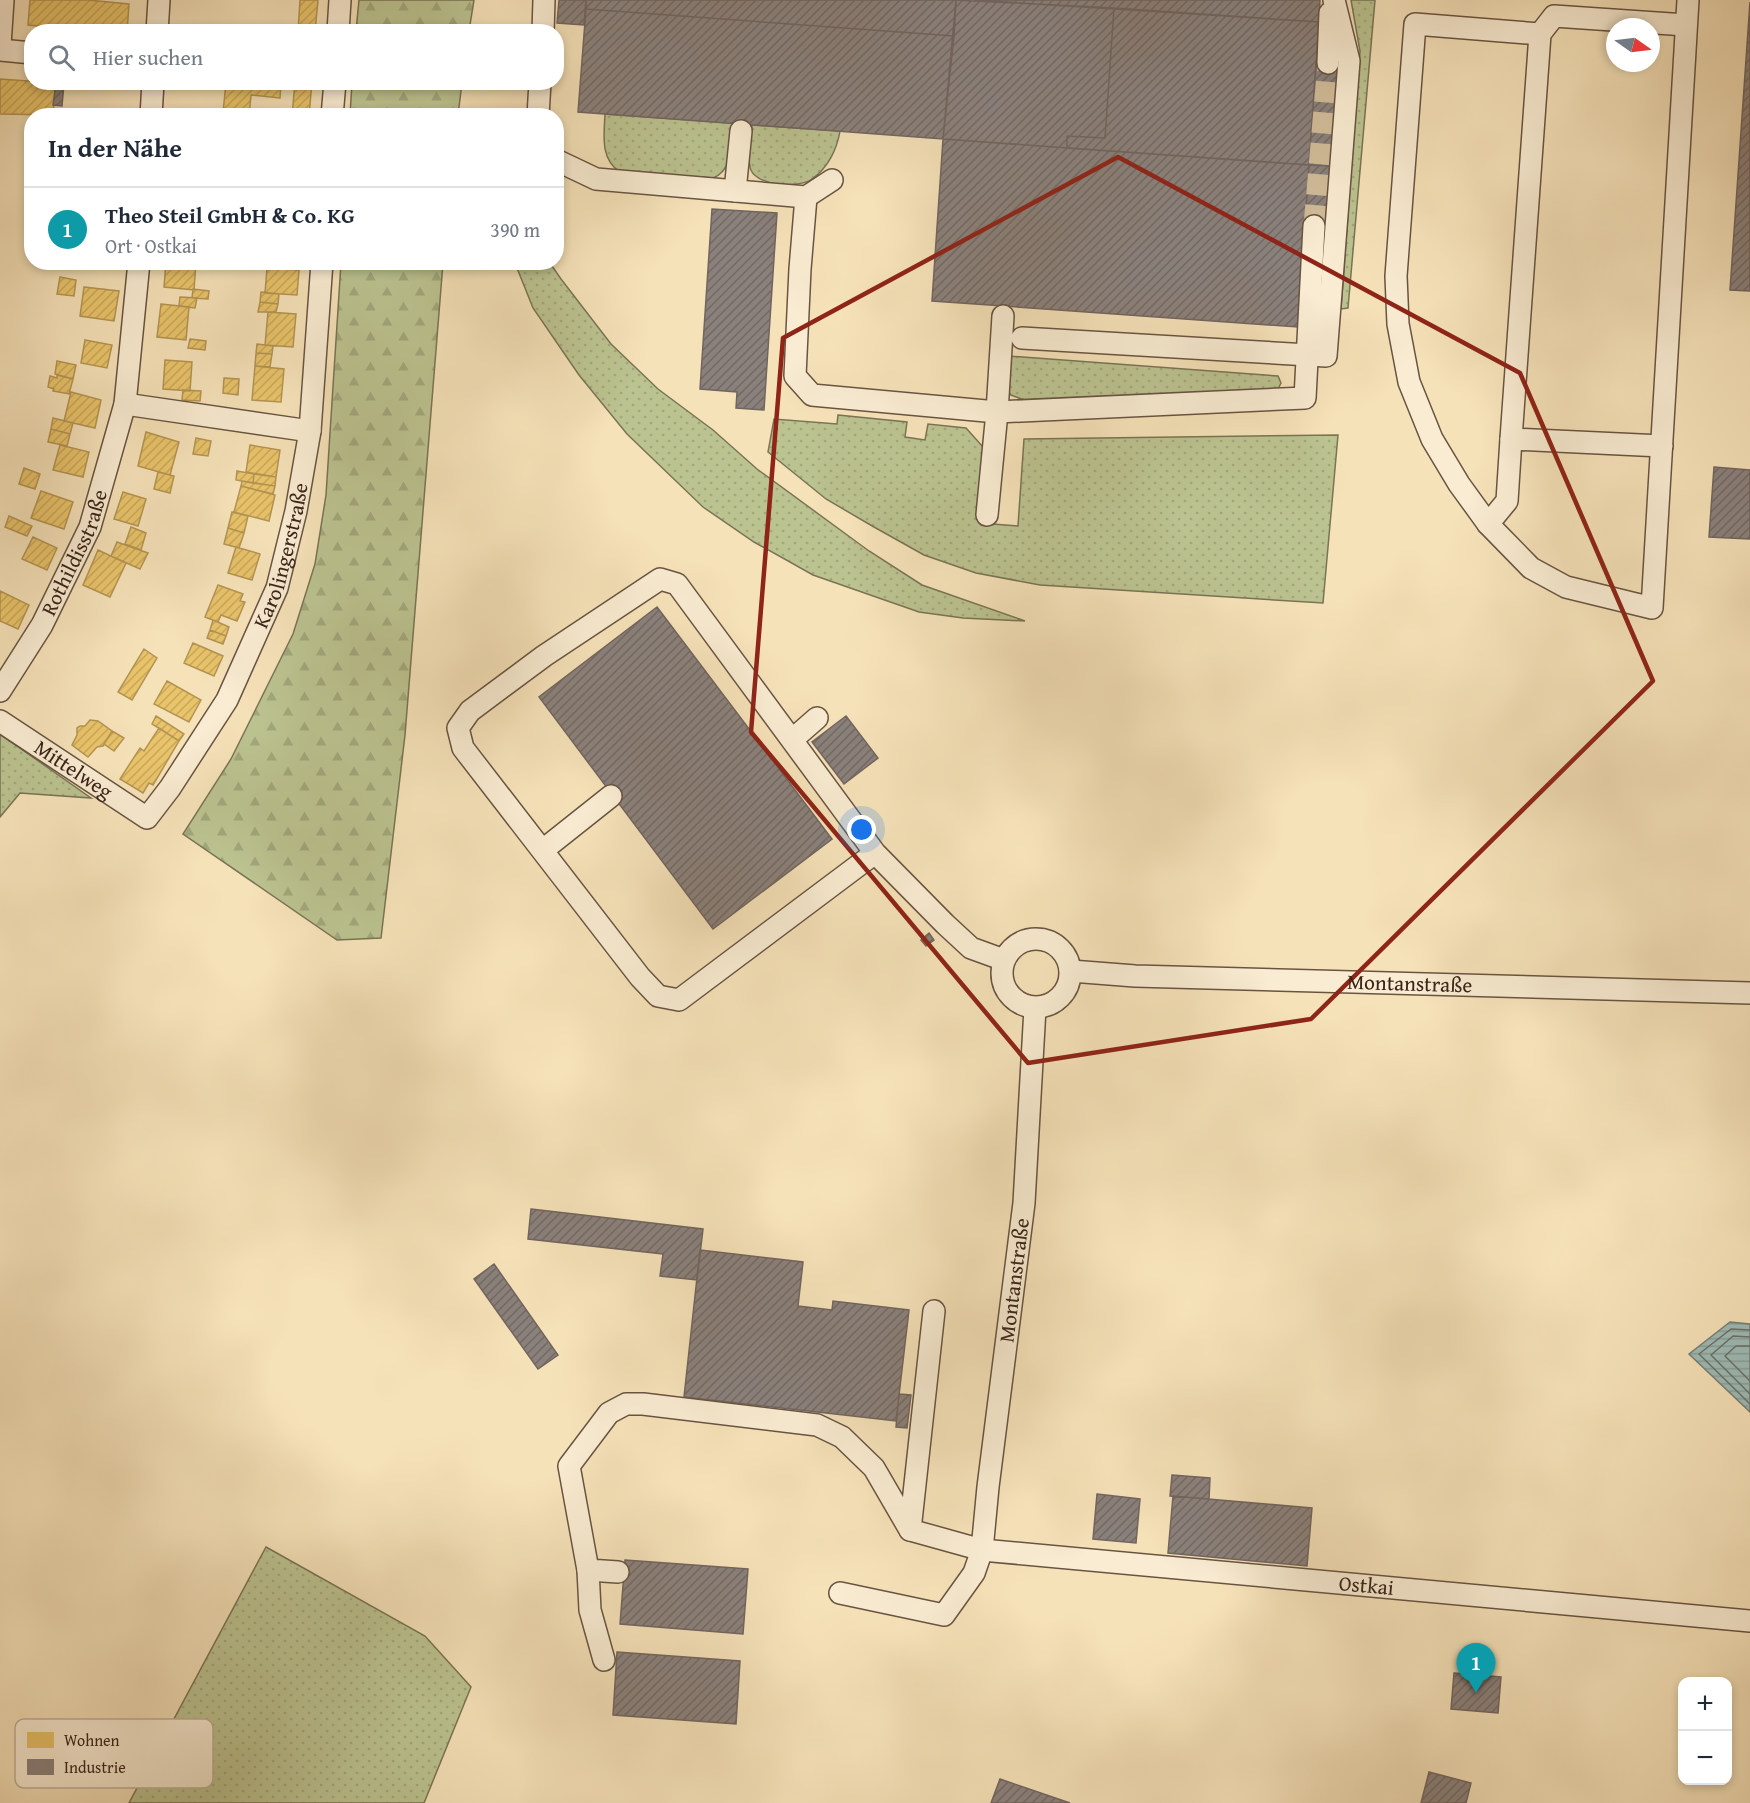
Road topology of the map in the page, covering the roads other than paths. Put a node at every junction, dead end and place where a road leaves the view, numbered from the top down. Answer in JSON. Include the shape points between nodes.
{"nodes":[{"id":1,"x":3,"y":0,"type":"edge"},
{"id":2,"x":159,"y":0,"type":"edge"},
{"id":3,"x":340,"y":0,"type":"edge"},
{"id":4,"x":544,"y":0,"type":"edge"},
{"id":5,"x":1333,"y":0,"type":"edge"},
{"id":6,"x":1688,"y":0,"type":"edge"},
{"id":7,"x":158,"y":24,"type":"edge"},
{"id":8,"x":338,"y":24,"type":"edge"},
{"id":9,"x":543,"y":24,"type":"edge"},
{"id":10,"x":1686,"y":25,"type":"junction"},
{"id":11,"x":1540,"y":34,"type":"junction"},
{"id":12,"x":0,"y":45,"type":"edge"},
{"id":13,"x":0,"y":50,"type":"edge"},
{"id":14,"x":24,"y":52,"type":"edge"},
{"id":15,"x":1328,"y":63,"type":"tunnel mouth"},
{"id":16,"x":153,"y":90,"type":"edge"},
{"id":17,"x":334,"y":90,"type":"edge"},
{"id":18,"x":540,"y":90,"type":"edge"},
{"id":19,"x":151,"y":108,"type":"edge"},
{"id":20,"x":333,"y":108,"type":"edge"},
{"id":21,"x":538,"y":108,"type":"edge"},
{"id":22,"x":741,"y":131,"type":"dead end"},
{"id":23,"x":564,"y":164,"type":"edge"},
{"id":24,"x":832,"y":180,"type":"dead end"},
{"id":25,"x":735,"y":191,"type":"junction"},
{"id":26,"x":806,"y":197,"type":"junction"},
{"id":27,"x":1314,"y":226,"type":"tunnel mouth"},
{"id":28,"x":138,"y":270,"type":"edge"},
{"id":29,"x":321,"y":270,"type":"edge"},
{"id":30,"x":1003,"y":316,"type":"dead end"},
{"id":31,"x":1022,"y":338,"type":"dead end"},
{"id":32,"x":1308,"y":354,"type":"junction"},
{"id":33,"x":125,"y":404,"type":"junction"},
{"id":34,"x":997,"y":412,"type":"junction"},
{"id":35,"x":310,"y":430,"type":"junction"},
{"id":36,"x":1511,"y":439,"type":"junction"},
{"id":37,"x":1662,"y":446,"type":"junction"},
{"id":38,"x":987,"y":515,"type":"dead end"},
{"id":39,"x":1488,"y":524,"type":"junction"},
{"id":40,"x":0,"y":691,"type":"edge"},
{"id":41,"x":817,"y":718,"type":"dead end"},
{"id":42,"x":0,"y":721,"type":"edge"},
{"id":43,"x":793,"y":739,"type":"junction"},
{"id":44,"x":611,"y":796,"type":"dead end"},
{"id":45,"x":147,"y":818,"type":"joint"},
{"id":46,"x":543,"y":850,"type":"junction"},
{"id":47,"x":875,"y":853,"type":"junction"},
{"id":48,"x":1004,"y":960,"type":"junction"},
{"id":49,"x":1071,"y":971,"type":"junction"},
{"id":50,"x":1750,"y":993,"type":"edge"},
{"id":51,"x":1035,"y":1008,"type":"junction"},
{"id":52,"x":934,"y":1311,"type":"dead end"},
{"id":53,"x":910,"y":1530,"type":"junction"},
{"id":54,"x":982,"y":1550,"type":"junction"},
{"id":55,"x":588,"y":1570,"type":"junction"},
{"id":56,"x":618,"y":1572,"type":"dead end"},
{"id":57,"x":840,"y":1593,"type":"dead end"},
{"id":58,"x":1750,"y":1621,"type":"edge"},
{"id":59,"x":604,"y":1660,"type":"dead end"}],
"edges":[{"from":1,"to":12,"type":"street"},
{"from":2,"to":7,"type":"street"},
{"from":3,"to":8,"type":"street"},
{"from":4,"to":9,"type":"street"},
{"from":5,"to":15,"type":"street"},
{"from":5,"to":32,"type":"street","via":[[1349,61],[1326,356]]},
{"from":6,"to":10,"type":"street"},
{"from":10,"to":11,"type":"street","via":[[1554,16]]},
{"from":10,"to":37,"type":"street"},
{"from":11,"to":36,"type":"street"},
{"from":11,"to":39,"type":"street","via":[[1415,24],[1396,276],[1398,324],[1409,382],[1432,440]]},
{"from":13,"to":14,"type":"street"},
{"from":16,"to":19,"type":"street"},
{"from":17,"to":20,"type":"street"},
{"from":18,"to":21,"type":"street"},
{"from":22,"to":25,"type":"street"},
{"from":23,"to":25,"type":"street","via":[[596,179]]},
{"from":24,"to":26,"type":"street"},
{"from":25,"to":26,"type":"street"},
{"from":26,"to":34,"type":"street","via":[[795,376],[812,395]]},
{"from":27,"to":32,"type":"street"},
{"from":28,"to":33,"type":"street","name":"Rothildisstraße"},
{"from":29,"to":35,"type":"street","name":"Karolingerstraße"},
{"from":30,"to":34,"type":"street"},
{"from":31,"to":32,"type":"street"},
{"from":32,"to":34,"type":"street","via":[[1305,398]]},
{"from":33,"to":35,"type":"street"},
{"from":33,"to":40,"type":"street","name":"Rothildisstraße","via":[[90,527],[42,625]]},
{"from":34,"to":38,"type":"street"},
{"from":35,"to":45,"type":"street","name":"Karolingerstraße","via":[[277,588],[226,700]]},
{"from":36,"to":37,"type":"street"},
{"from":36,"to":39,"type":"street","via":[[1507,501]]},
{"from":37,"to":39,"type":"street","via":[[1652,608],[1566,587],[1531,568]]},
{"from":41,"to":43,"type":"street"},
{"from":42,"to":45,"type":"street","name":"Mittelweg"},
{"from":43,"to":46,"type":"street","via":[[677,584],[660,579],[544,656],[470,711],[458,728],[463,748]]},
{"from":43,"to":47,"type":"street"},
{"from":44,"to":46,"type":"street"},
{"from":46,"to":47,"type":"street","via":[[652,990],[658,996],[679,1000]]},
{"from":47,"to":48,"type":"street","via":[[971,948]]},
{"from":48,"to":49,"type":"street","via":[[1013,948],[1035,938],[1061,949]]},
{"from":48,"to":51,"type":"street","via":[[1002,978],[1009,994]]},
{"from":49,"to":50,"type":"street","name":"Montanstraße"},
{"from":49,"to":51,"type":"street","via":[[1064,993],[1055,1002]]},
{"from":51,"to":54,"type":"street","name":"Montanstraße","via":[[1024,1203]]},
{"from":52,"to":53,"type":"street"},
{"from":53,"to":54,"type":"street","name":"Ostkai"},
{"from":53,"to":55,"type":"street","via":[[874,1468],[842,1437],[818,1425],[626,1404],[609,1413],[569,1466]]},
{"from":54,"to":57,"type":"street","name":"Montanstraße","via":[[974,1574],[944,1615]]},
{"from":54,"to":58,"type":"street","name":"Ostkai"},
{"from":55,"to":56,"type":"street"},
{"from":55,"to":59,"type":"street","via":[[590,1610]]}]}
